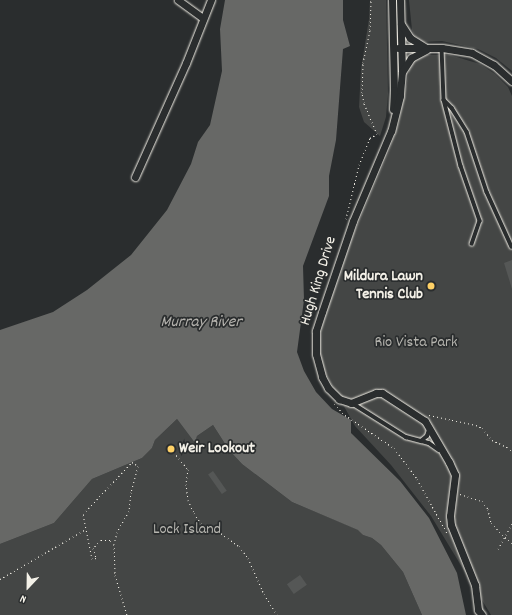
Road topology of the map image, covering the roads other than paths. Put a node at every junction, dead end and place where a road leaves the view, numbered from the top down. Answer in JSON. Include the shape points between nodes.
{"nodes":[{"id":1,"x":178,"y":0,"type":"edge"},
{"id":2,"x":211,"y":0,"type":"edge"},
{"id":3,"x":392,"y":0,"type":"edge"},
{"id":4,"x":400,"y":0,"type":"edge"},
{"id":5,"x":203,"y":18,"type":"junction"},
{"id":6,"x":400,"y":23,"type":"junction"},
{"id":7,"x":397,"y":48,"type":"junction"},
{"id":8,"x":442,"y":48,"type":"junction"},
{"id":9,"x":428,"y":49,"type":"junction"},
{"id":10,"x":402,"y":72,"type":"junction"},
{"id":11,"x":512,"y":81,"type":"edge"},
{"id":12,"x":444,"y":100,"type":"junction"},
{"id":13,"x":391,"y":131,"type":"junction"},
{"id":14,"x":135,"y":177,"type":"dead end"},
{"id":15,"x":472,"y":244,"type":"dead end"},
{"id":16,"x":512,"y":247,"type":"edge"},
{"id":17,"x":351,"y":403,"type":"junction"},
{"id":18,"x":430,"y":429,"type":"junction"},
{"id":19,"x":421,"y":441,"type":"junction"},
{"id":20,"x":443,"y":453,"type":"junction"},
{"id":21,"x":482,"y":615,"type":"edge"}],
"edges":[{"from":1,"to":5,"type":"street"},
{"from":2,"to":5,"type":"street"},
{"from":3,"to":7,"type":"street","name":"Hugh King Drive"},
{"from":4,"to":6,"type":"street","name":"Hugh King Drive"},
{"from":5,"to":14,"type":"street","via":[[186,63]]},
{"from":6,"to":7,"type":"street","name":"Hugh King Drive"},
{"from":6,"to":9,"type":"street","via":[[410,38]]},
{"from":7,"to":9,"type":"street"},
{"from":7,"to":10,"type":"street","name":"Hugh King Drive"},
{"from":7,"to":13,"type":"street","name":"Hugh King Drive"},
{"from":8,"to":9,"type":"street"},
{"from":8,"to":11,"type":"street","via":[[472,53],[494,65]]},
{"from":8,"to":12,"type":"lane"},
{"from":9,"to":10,"type":"street","via":[[411,58]]},
{"from":10,"to":13,"type":"street","name":"Hugh King Drive","via":[[400,96]]},
{"from":12,"to":15,"type":"lane","via":[[461,166],[480,221]]},
{"from":12,"to":16,"type":"lane","via":[[467,132],[485,188]]},
{"from":13,"to":17,"type":"street","name":"Hugh King Drive","via":[[352,221],[316,331],[316,354],[322,377],[334,395]]},
{"from":17,"to":18,"type":"street","via":[[382,394],[420,417]]},
{"from":17,"to":19,"type":"lane","via":[[400,434]]},
{"from":18,"to":19,"type":"lane"},
{"from":18,"to":20,"type":"street"},
{"from":19,"to":20,"type":"lane","via":[[429,443]]},
{"from":20,"to":21,"type":"street","via":[[455,475],[450,516],[452,525],[470,568],[478,610]]}]}
